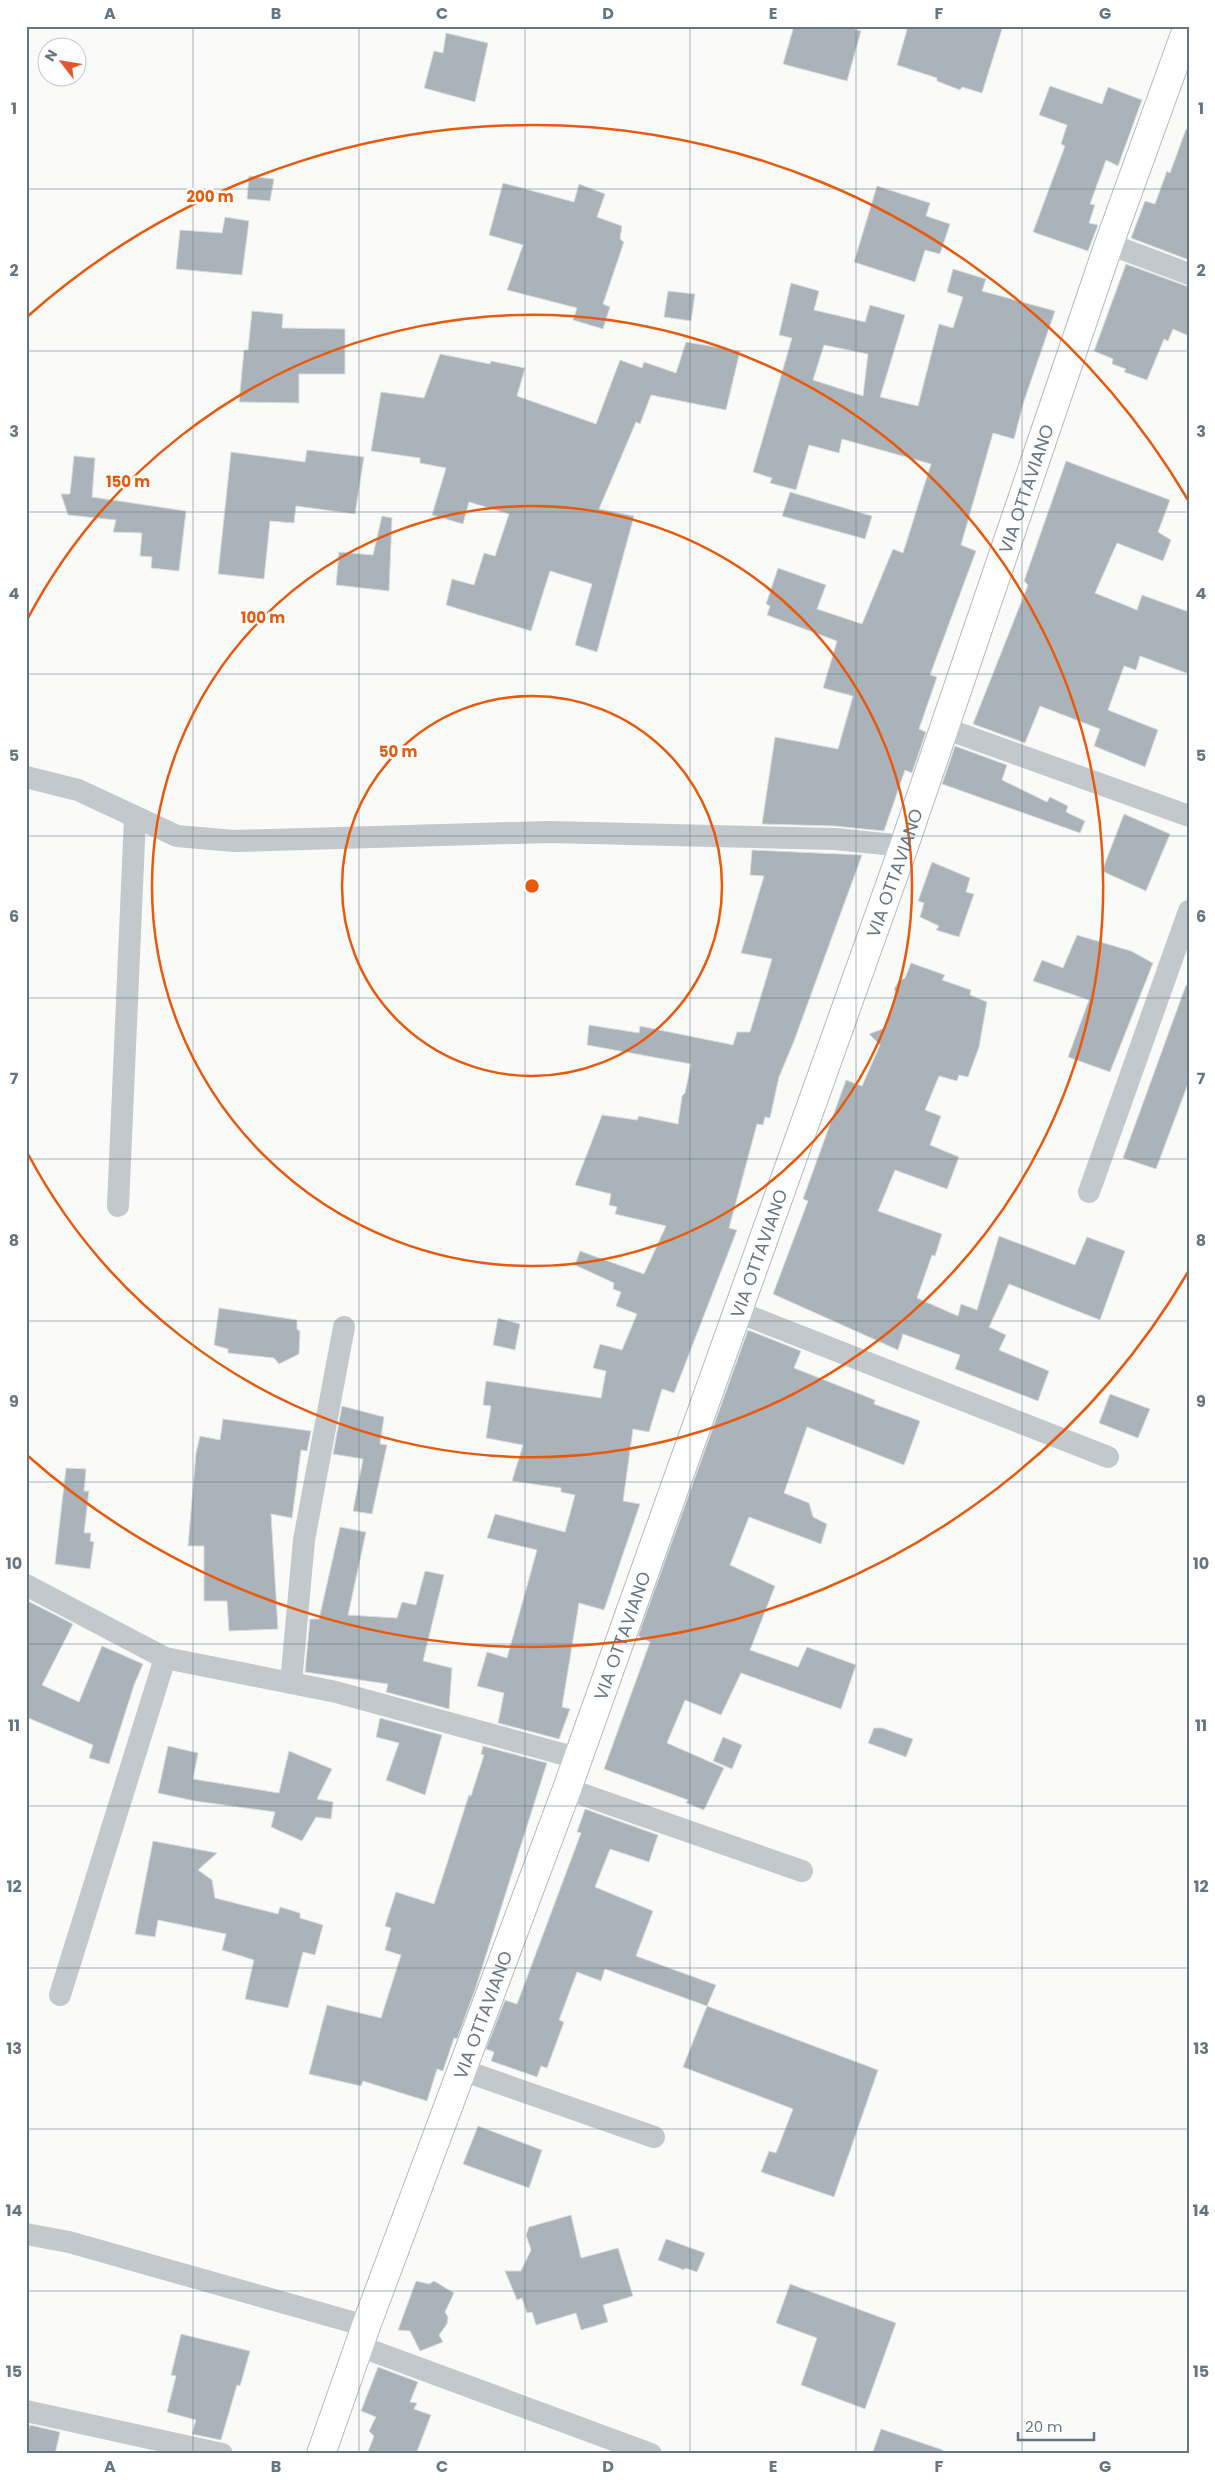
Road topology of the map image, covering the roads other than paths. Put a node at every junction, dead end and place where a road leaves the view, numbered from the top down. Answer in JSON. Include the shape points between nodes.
{"nodes":[{"id":1,"x":1184,"y":37,"type":"edge"},
{"id":2,"x":1109,"y":244,"type":"junction"},
{"id":3,"x":1189,"y":274,"type":"edge"},
{"id":4,"x":944,"y":728,"type":"junction"},
{"id":5,"x":26,"y":777,"type":"edge"},
{"id":6,"x":1189,"y":816,"type":"edge"},
{"id":7,"x":135,"y":818,"type":"junction"},
{"id":8,"x":904,"y":846,"type":"junction"},
{"id":9,"x":1189,"y":911,"type":"edge"},
{"id":10,"x":1089,"y":1192,"type":"dead end"},
{"id":11,"x":118,"y":1206,"type":"dead end"},
{"id":12,"x":738,"y":1312,"type":"junction"},
{"id":13,"x":344,"y":1327,"type":"dead end"},
{"id":14,"x":1108,"y":1457,"type":"dead end"},
{"id":15,"x":26,"y":1585,"type":"edge"},
{"id":16,"x":165,"y":1658,"type":"junction"},
{"id":17,"x":291,"y":1683,"type":"junction"},
{"id":18,"x":577,"y":1758,"type":"junction"},
{"id":19,"x":567,"y":1789,"type":"junction"},
{"id":20,"x":802,"y":1871,"type":"dead end"},
{"id":21,"x":60,"y":1995,"type":"dead end"},
{"id":22,"x":462,"y":2070,"type":"junction"},
{"id":23,"x":654,"y":2137,"type":"dead end"},
{"id":24,"x":26,"y":2234,"type":"edge"},
{"id":25,"x":362,"y":2336,"type":"junction"},
{"id":26,"x":26,"y":2411,"type":"edge"},
{"id":27,"x":222,"y":2454,"type":"edge"},
{"id":28,"x":321,"y":2454,"type":"edge"},
{"id":29,"x":651,"y":2454,"type":"edge"}],
"edges":[{"from":1,"to":2,"type":"main road","name":"VIA OTTAVIANO"},
{"from":2,"to":3,"type":"street"},
{"from":2,"to":4,"type":"main road","name":"VIA OTTAVIANO"},
{"from":4,"to":6,"type":"street"},
{"from":4,"to":8,"type":"main road","name":"VIA OTTAVIANO"},
{"from":5,"to":7,"type":"street","via":[[78,790]]},
{"from":7,"to":8,"type":"street","via":[[177,836],[234,840],[549,832],[835,839]]},
{"from":7,"to":11,"type":"street"},
{"from":8,"to":12,"type":"main road","name":"VIA OTTAVIANO"},
{"from":9,"to":10,"type":"street"},
{"from":12,"to":14,"type":"street"},
{"from":12,"to":18,"type":"main road","name":"VIA OTTAVIANO"},
{"from":13,"to":17,"type":"street","via":[[304,1540]]},
{"from":15,"to":16,"type":"street"},
{"from":16,"to":17,"type":"street"},
{"from":16,"to":21,"type":"street"},
{"from":17,"to":18,"type":"street","via":[[336,1692]]},
{"from":18,"to":19,"type":"main road","name":"VIA OTTAVIANO"},
{"from":19,"to":20,"type":"street"},
{"from":19,"to":22,"type":"main road","name":"VIA OTTAVIANO"},
{"from":22,"to":23,"type":"street"},
{"from":22,"to":25,"type":"main road","name":"VIA OTTAVIANO"},
{"from":24,"to":25,"type":"street","via":[[69,2242]]},
{"from":25,"to":28,"type":"main road","name":"VIA OTTAVIANO"},
{"from":25,"to":29,"type":"street"},
{"from":26,"to":27,"type":"street"}]}
